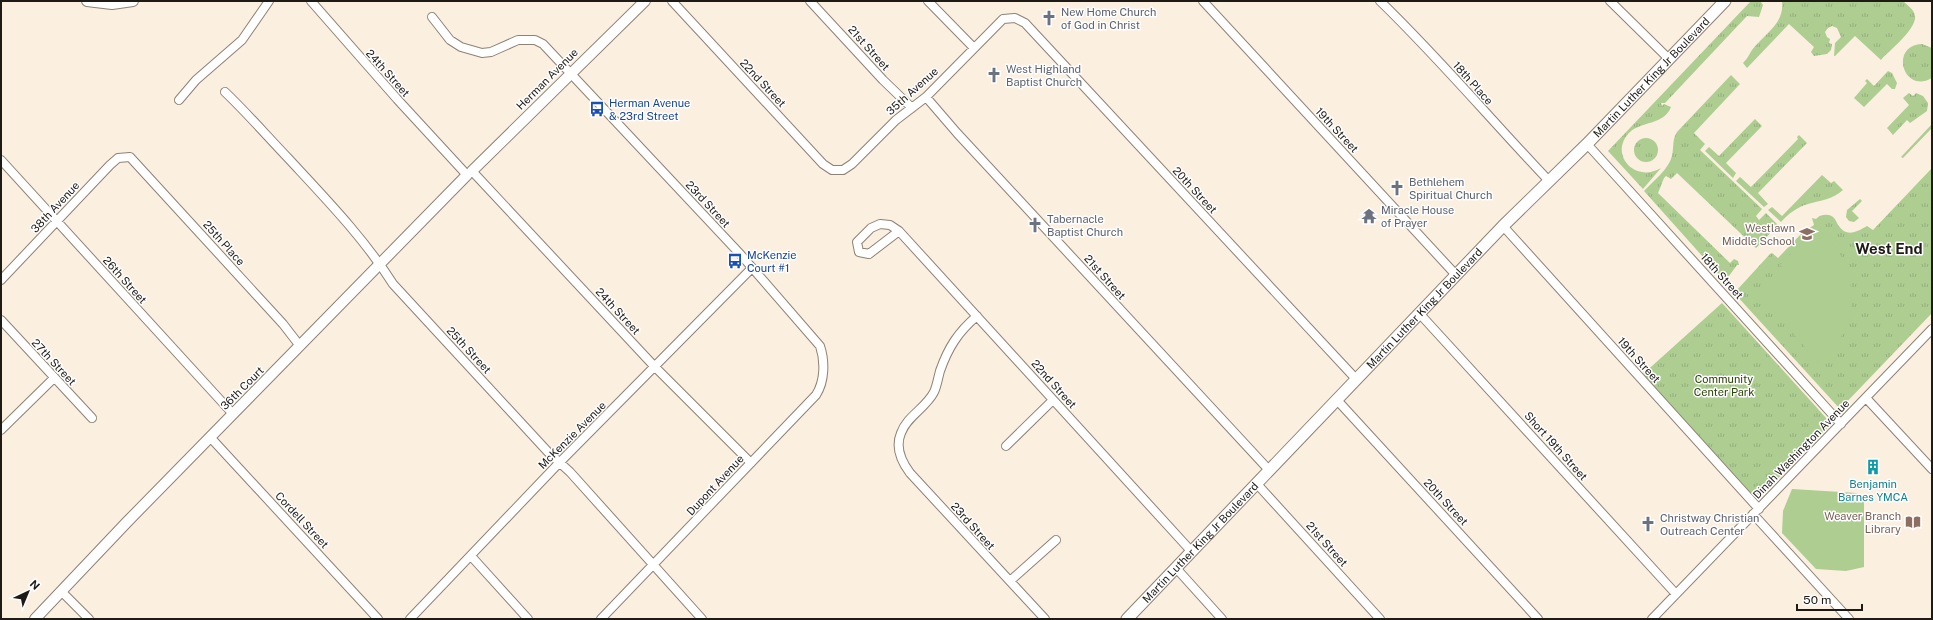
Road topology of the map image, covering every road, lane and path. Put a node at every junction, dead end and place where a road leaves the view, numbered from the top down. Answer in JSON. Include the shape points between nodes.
{"nodes":[{"id":1,"x":87,"y":1,"type":"edge"},
{"id":2,"x":132,"y":1,"type":"edge"},
{"id":3,"x":269,"y":1,"type":"edge"},
{"id":4,"x":312,"y":1,"type":"edge"},
{"id":5,"x":645,"y":1,"type":"edge"},
{"id":6,"x":672,"y":1,"type":"edge"},
{"id":7,"x":810,"y":1,"type":"edge"},
{"id":8,"x":928,"y":1,"type":"edge"},
{"id":9,"x":1203,"y":1,"type":"edge"},
{"id":10,"x":1380,"y":1,"type":"edge"},
{"id":11,"x":1610,"y":1,"type":"edge"},
{"id":12,"x":1725,"y":1,"type":"edge"},
{"id":13,"x":432,"y":17,"type":"dead end"},
{"id":14,"x":1015,"y":18,"type":"joint"},
{"id":15,"x":974,"y":48,"type":"junction"},
{"id":16,"x":1669,"y":59,"type":"junction"},
{"id":17,"x":571,"y":72,"type":"junction"},
{"id":18,"x":225,"y":92,"type":"dead end"},
{"id":19,"x":926,"y":97,"type":"junction"},
{"id":20,"x":180,"y":100,"type":"dead end"},
{"id":21,"x":912,"y":108,"type":"junction"},
{"id":22,"x":1588,"y":144,"type":"junction"},
{"id":23,"x":130,"y":157,"type":"joint"},
{"id":24,"x":1,"y":160,"type":"edge"},
{"id":25,"x":843,"y":170,"type":"joint"},
{"id":26,"x":470,"y":173,"type":"junction"},
{"id":27,"x":1549,"y":181,"type":"junction"},
{"id":28,"x":56,"y":221,"type":"junction"},
{"id":29,"x":1503,"y":226,"type":"junction"},
{"id":30,"x":899,"y":231,"type":"junction"},
{"id":31,"x":380,"y":264,"type":"junction"},
{"id":32,"x":752,"y":268,"type":"junction"},
{"id":33,"x":1456,"y":274,"type":"junction"},
{"id":34,"x":1,"y":280,"type":"edge"},
{"id":35,"x":1419,"y":312,"type":"junction"},
{"id":36,"x":977,"y":316,"type":"junction"},
{"id":37,"x":1,"y":320,"type":"edge"},
{"id":38,"x":1932,"y":329,"type":"edge"},
{"id":39,"x":300,"y":346,"type":"junction"},
{"id":40,"x":823,"y":354,"type":"joint"},
{"id":41,"x":654,"y":366,"type":"junction"},
{"id":42,"x":54,"y":378,"type":"junction"},
{"id":43,"x":1356,"y":379,"type":"junction"},
{"id":44,"x":1866,"y":398,"type":"junction"},
{"id":45,"x":1053,"y":400,"type":"junction"},
{"id":46,"x":1337,"y":400,"type":"junction"},
{"id":47,"x":233,"y":414,"type":"junction"},
{"id":48,"x":92,"y":418,"type":"dead end"},
{"id":49,"x":1841,"y":424,"type":"junction"},
{"id":50,"x":1,"y":430,"type":"edge"},
{"id":51,"x":210,"y":437,"type":"junction"},
{"id":52,"x":1006,"y":446,"type":"dead end"},
{"id":53,"x":559,"y":463,"type":"junction"},
{"id":54,"x":751,"y":463,"type":"junction"},
{"id":55,"x":1932,"y":469,"type":"edge"},
{"id":56,"x":1270,"y":470,"type":"junction"},
{"id":57,"x":1257,"y":484,"type":"junction"},
{"id":58,"x":1756,"y":511,"type":"junction"},
{"id":59,"x":1056,"y":540,"type":"dead end"},
{"id":60,"x":1192,"y":552,"type":"junction"},
{"id":61,"x":471,"y":556,"type":"junction"},
{"id":62,"x":653,"y":566,"type":"junction"},
{"id":63,"x":1176,"y":568,"type":"junction"},
{"id":64,"x":1010,"y":581,"type":"junction"},
{"id":65,"x":62,"y":592,"type":"junction"},
{"id":66,"x":1676,"y":594,"type":"junction"},
{"id":67,"x":35,"y":619,"type":"edge"},
{"id":68,"x":89,"y":619,"type":"edge"},
{"id":69,"x":378,"y":619,"type":"edge"},
{"id":70,"x":410,"y":619,"type":"edge"},
{"id":71,"x":528,"y":619,"type":"edge"},
{"id":72,"x":601,"y":619,"type":"edge"},
{"id":73,"x":702,"y":619,"type":"edge"},
{"id":74,"x":1045,"y":619,"type":"edge"},
{"id":75,"x":1127,"y":619,"type":"edge"},
{"id":76,"x":1222,"y":619,"type":"edge"},
{"id":77,"x":1380,"y":619,"type":"edge"},
{"id":78,"x":1538,"y":619,"type":"edge"},
{"id":79,"x":1652,"y":619,"type":"edge"},
{"id":80,"x":1849,"y":619,"type":"edge"}],
"edges":[{"from":1,"to":2,"type":"street","via":[[112,4]]},
{"from":3,"to":20,"type":"street","via":[[242,40],[196,80]]},
{"from":4,"to":26,"type":"street","name":"24th Street","via":[[397,99]]},
{"from":5,"to":17,"type":"street","name":"Herman Avenue"},
{"from":6,"to":25,"type":"street","name":"22nd Street","via":[[823,164],[832,170]]},
{"from":7,"to":21,"type":"street","name":"21st Street"},
{"from":8,"to":15,"type":"street"},
{"from":9,"to":33,"type":"street","name":"19th Street"},
{"from":10,"to":27,"type":"street","name":"18th Place","via":[[1404,23]]},
{"from":11,"to":16,"type":"street"},
{"from":12,"to":16,"type":"main road","name":"Martin Luther King Jr Boulevard"},
{"from":13,"to":17,"type":"street","name":"23rd Street","via":[[450,40],[461,47],[482,53],[491,52],[518,40],[535,40],[543,44]]},
{"from":14,"to":15,"type":"street","name":"35th Avenue","via":[[1003,19]]},
{"from":14,"to":43,"type":"street","name":"20th Street","via":[[1033,30]]},
{"from":15,"to":19,"type":"street","name":"35th Avenue"},
{"from":16,"to":22,"type":"main road","name":"Martin Luther King Jr Boulevard"},
{"from":17,"to":26,"type":"street","name":"Herman Avenue"},
{"from":17,"to":32,"type":"street","name":"23rd Street"},
{"from":18,"to":31,"type":"street","name":"25th Street","via":[[336,210]]},
{"from":19,"to":21,"type":"street","name":"35th Avenue"},
{"from":19,"to":56,"type":"street","name":"21st Street","via":[[962,139]]},
{"from":21,"to":25,"type":"street","name":"35th Avenue"},
{"from":22,"to":27,"type":"main road","name":"Martin Luther King Jr Boulevard"},
{"from":22,"to":49,"type":"street","name":"18th Street"},
{"from":23,"to":28,"type":"street","name":"38th Avenue","via":[[118,158]]},
{"from":23,"to":39,"type":"street","name":"25th Place","via":[[283,324]]},
{"from":24,"to":28,"type":"street","name":"26th Street"},
{"from":26,"to":31,"type":"street","name":"36th Court"},
{"from":26,"to":41,"type":"street","name":"24th Street"},
{"from":27,"to":29,"type":"main road","name":"Martin Luther King Jr Boulevard"},
{"from":28,"to":34,"type":"street","name":"38th Avenue"},
{"from":28,"to":47,"type":"street","name":"26th Street"},
{"from":29,"to":33,"type":"main road","name":"Martin Luther King Jr Boulevard"},
{"from":29,"to":58,"type":"street","name":"19th Street"},
{"from":30,"to":30,"type":"street","name":"22nd Street","via":[[885,224],[871,228],[857,242],[859,252],[869,254]]},
{"from":30,"to":36,"type":"street","name":"22nd Street"},
{"from":31,"to":39,"type":"street","name":"36th Court"},
{"from":31,"to":53,"type":"street","name":"25th Street","via":[[393,284]]},
{"from":32,"to":40,"type":"street","name":"23rd Street","via":[[815,339]]},
{"from":32,"to":41,"type":"street","name":"McKenzie Avenue"},
{"from":33,"to":35,"type":"main road","name":"Martin Luther King Jr Boulevard"},
{"from":35,"to":43,"type":"main road","name":"Martin Luther King Jr Boulevard"},
{"from":35,"to":66,"type":"street","name":"Short 19th Street"},
{"from":36,"to":45,"type":"street","name":"22nd Street"},
{"from":36,"to":64,"type":"street","name":"23rd Street","via":[[964,326],[951,344],[934,392],[906,423],[901,433],[900,455],[910,473]]},
{"from":37,"to":42,"type":"street","name":"27th Street"},
{"from":38,"to":44,"type":"street","name":"Dinah Washington Avenue"},
{"from":39,"to":47,"type":"street","name":"36th Court"},
{"from":40,"to":54,"type":"street","name":"Dupont Avenue","via":[[822,380],[816,395]]},
{"from":41,"to":53,"type":"street","name":"McKenzie Avenue"},
{"from":41,"to":54,"type":"street","name":"24th Street"},
{"from":42,"to":48,"type":"street","name":"27th Street"},
{"from":42,"to":50,"type":"street"},
{"from":43,"to":46,"type":"main road","name":"Martin Luther King Jr Boulevard"},
{"from":44,"to":49,"type":"street","name":"Dinah Washington Avenue"},
{"from":44,"to":55,"type":"street"},
{"from":45,"to":52,"type":"street"},
{"from":45,"to":60,"type":"street","name":"22nd Street"},
{"from":46,"to":56,"type":"main road","name":"Martin Luther King Jr Boulevard"},
{"from":46,"to":78,"type":"street","name":"20th Street"},
{"from":47,"to":51,"type":"street","name":"36th Court"},
{"from":49,"to":58,"type":"street","name":"Dinah Washington Avenue"},
{"from":51,"to":65,"type":"street","name":"36th Court"},
{"from":51,"to":69,"type":"street","name":"Cordell Street"},
{"from":53,"to":61,"type":"street","name":"McKenzie Avenue"},
{"from":53,"to":62,"type":"street","name":"25th Street","via":[[570,472]]},
{"from":54,"to":62,"type":"street","name":"Dupont Avenue"},
{"from":56,"to":57,"type":"main road","name":"Martin Luther King Jr Boulevard"},
{"from":57,"to":60,"type":"main road","name":"Martin Luther King Jr Boulevard"},
{"from":57,"to":77,"type":"street","name":"21st Street"},
{"from":58,"to":66,"type":"street","name":"Dinah Washington Avenue"},
{"from":58,"to":80,"type":"street","name":"19th Street"},
{"from":59,"to":64,"type":"street"},
{"from":60,"to":63,"type":"main road","name":"Martin Luther King Jr Boulevard"},
{"from":61,"to":70,"type":"street","name":"McKenzie Avenue"},
{"from":61,"to":71,"type":"street"},
{"from":62,"to":72,"type":"street","name":"Dupont Avenue"},
{"from":62,"to":73,"type":"street","name":"25th Street"},
{"from":63,"to":75,"type":"main road","name":"Martin Luther King Jr Boulevard"},
{"from":63,"to":76,"type":"street"},
{"from":64,"to":74,"type":"street","name":"23rd Street"},
{"from":65,"to":67,"type":"street","name":"36th Court"},
{"from":65,"to":68,"type":"street"},
{"from":66,"to":79,"type":"street","name":"Dinah Washington Avenue"}]}
